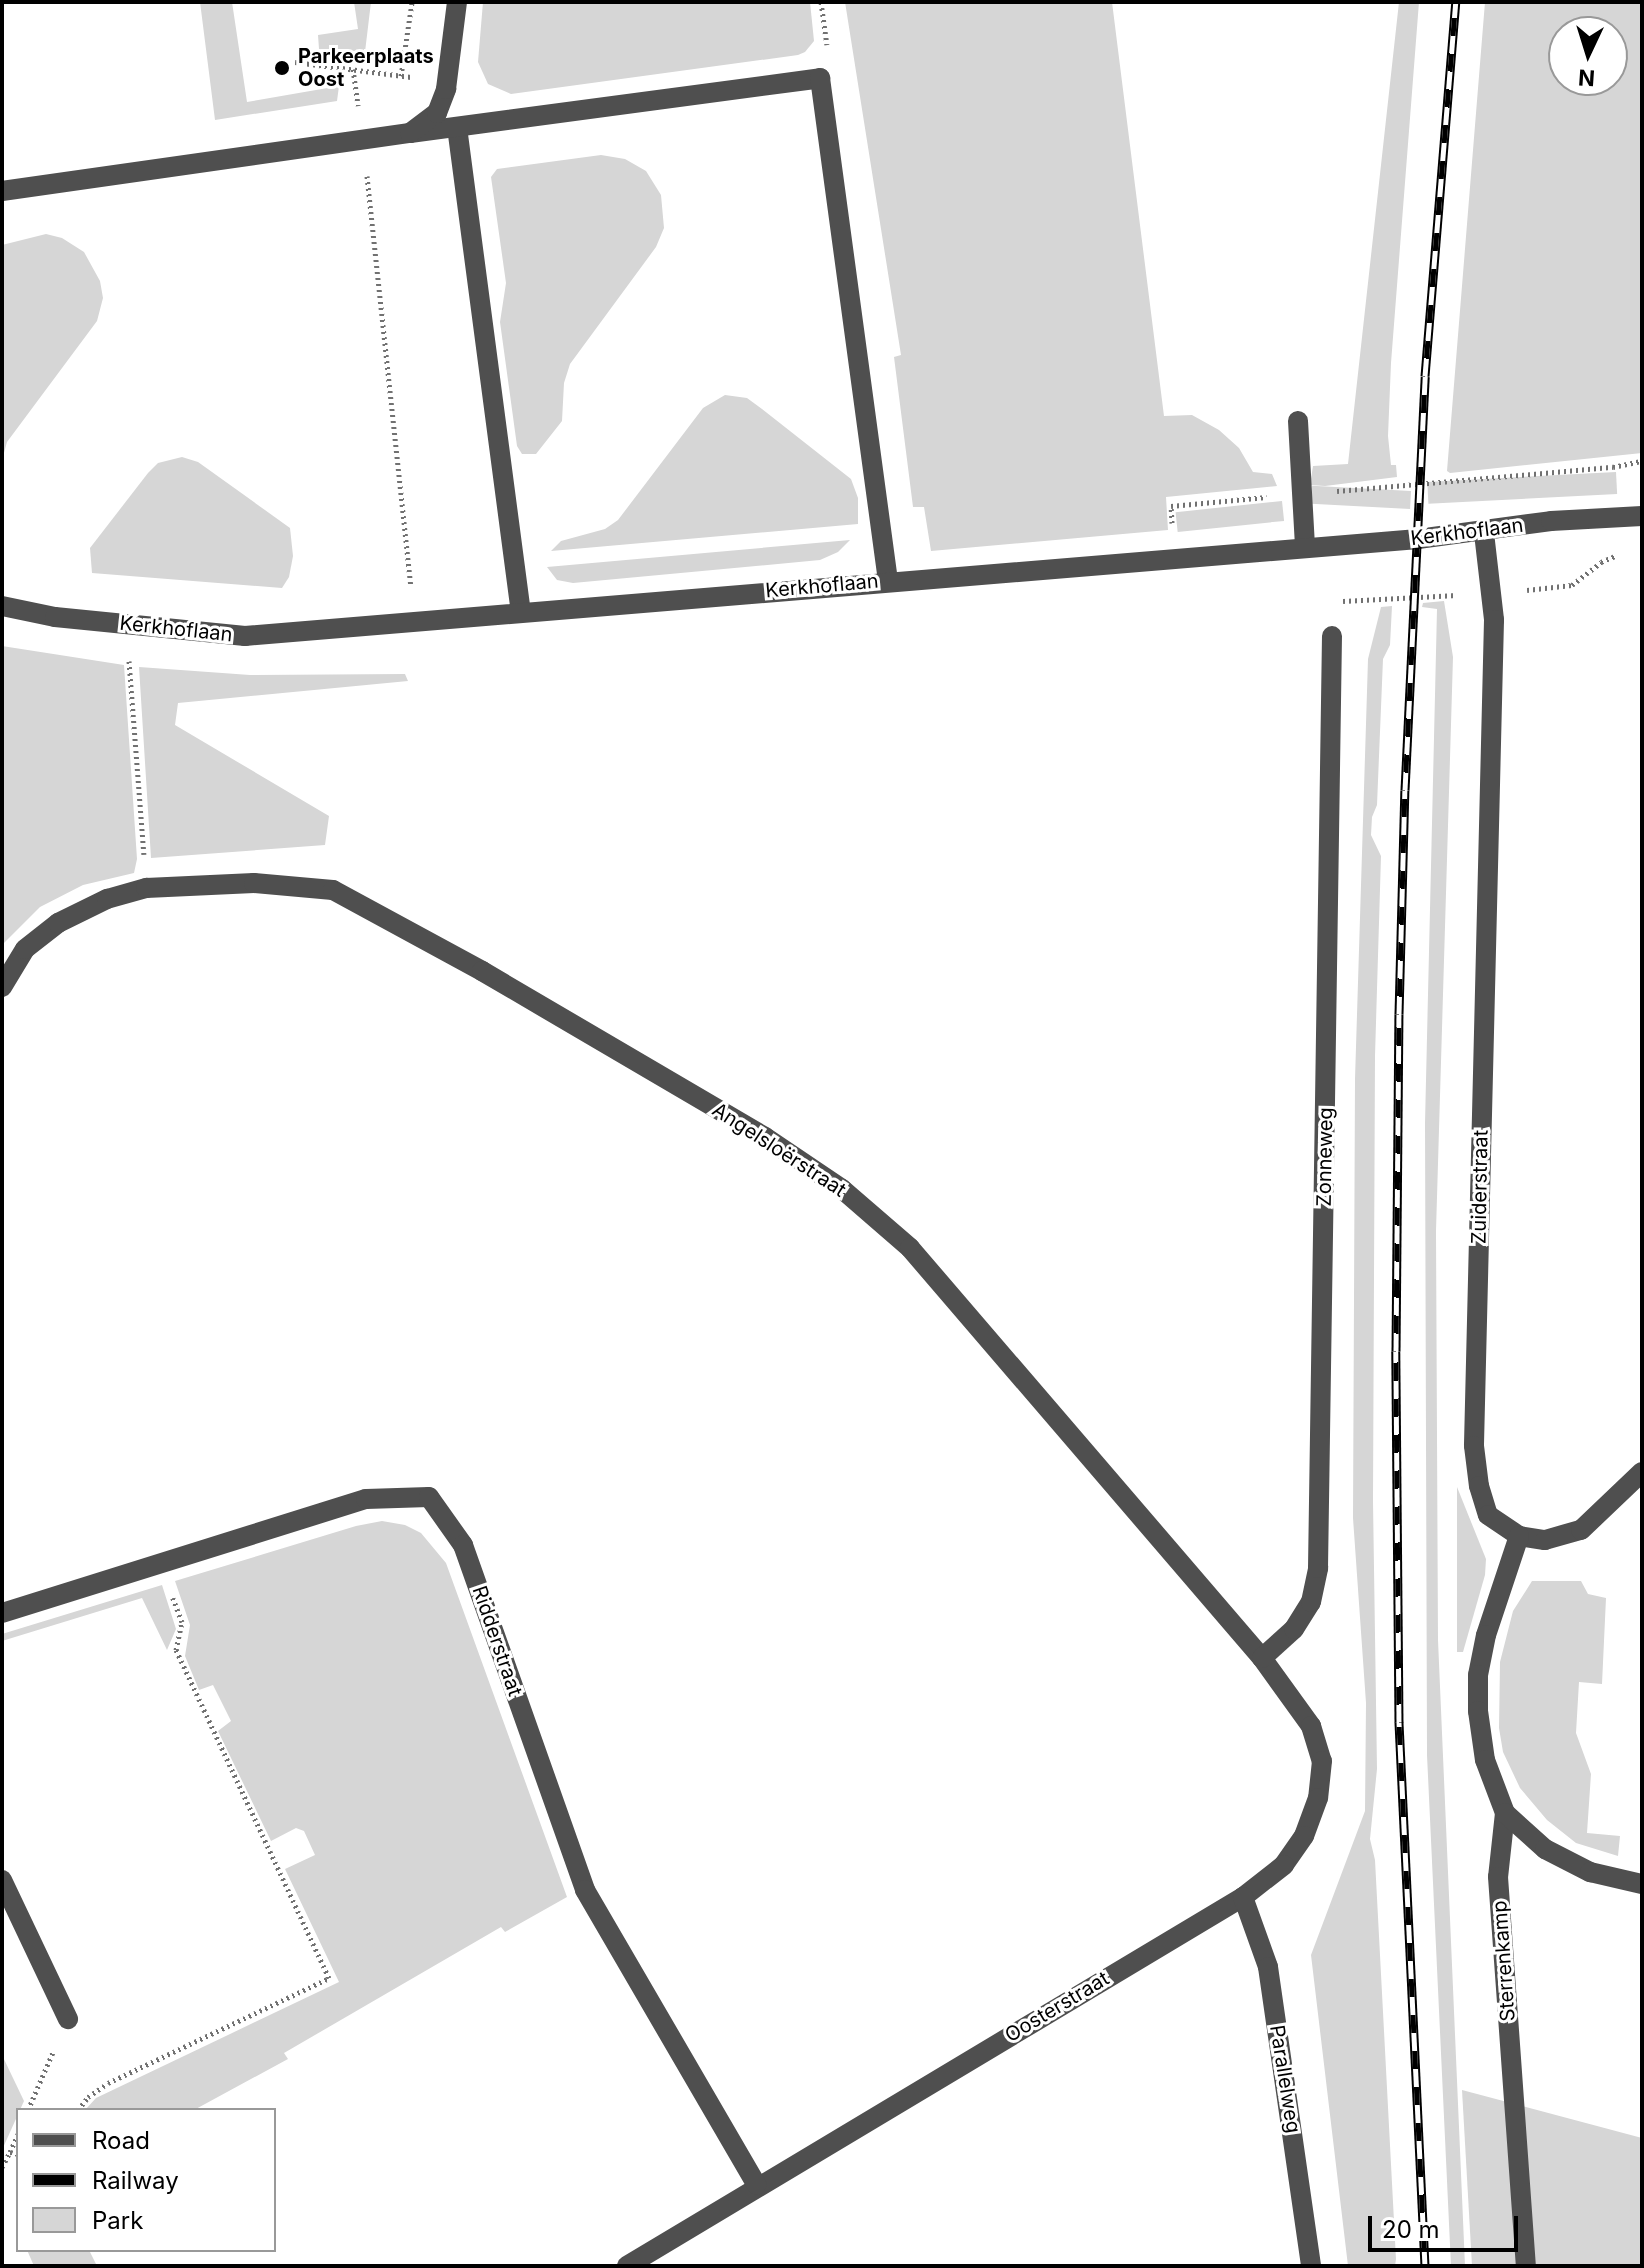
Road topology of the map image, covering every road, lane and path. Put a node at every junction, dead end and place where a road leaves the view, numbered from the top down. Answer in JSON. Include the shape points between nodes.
{"nodes":[{"id":1,"x":412,"y":2,"type":"edge"},
{"id":2,"x":457,"y":2,"type":"edge"},
{"id":3,"x":295,"y":62,"type":"dead end"},
{"id":4,"x":353,"y":69,"type":"junction"},
{"id":5,"x":401,"y":76,"type":"junction"},
{"id":6,"x":447,"y":82,"type":"junction"},
{"id":7,"x":457,"y":127,"type":"junction"},
{"id":8,"x":410,"y":133,"type":"junction"},
{"id":9,"x":364,"y":143,"type":"junction"},
{"id":10,"x":2,"y":191,"type":"edge"},
{"id":11,"x":1298,"y":421,"type":"dead end"},
{"id":12,"x":1642,"y":461,"type":"edge"},
{"id":13,"x":1300,"y":495,"type":"junction"},
{"id":14,"x":1642,"y":516,"type":"edge"},
{"id":15,"x":1484,"y":533,"type":"junction"},
{"id":16,"x":1305,"y":548,"type":"junction"},
{"id":17,"x":1175,"y":558,"type":"junction"},
{"id":18,"x":888,"y":581,"type":"junction"},
{"id":19,"x":520,"y":601,"type":"junction"},
{"id":20,"x":2,"y":606,"type":"edge"},
{"id":21,"x":415,"y":620,"type":"junction"},
{"id":22,"x":132,"y":624,"type":"junction"},
{"id":23,"x":1332,"y":636,"type":"dead end"},
{"id":24,"x":146,"y":888,"type":"junction"},
{"id":25,"x":2,"y":987,"type":"edge"},
{"id":26,"x":1642,"y":1472,"type":"edge"},
{"id":27,"x":1519,"y":1536,"type":"junction"},
{"id":28,"x":160,"y":1563,"type":"junction"},
{"id":29,"x":2,"y":1613,"type":"edge"},
{"id":30,"x":1262,"y":1658,"type":"junction"},
{"id":31,"x":1505,"y":1813,"type":"junction"},
{"id":32,"x":2,"y":1880,"type":"edge"},
{"id":33,"x":1642,"y":1884,"type":"edge"},
{"id":34,"x":1243,"y":1897,"type":"junction"},
{"id":35,"x":68,"y":2019,"type":"joint"},
{"id":36,"x":29,"y":2108,"type":"edge"},
{"id":37,"x":80,"y":2108,"type":"edge"},
{"id":38,"x":16,"y":2138,"type":"edge"},
{"id":39,"x":10,"y":2152,"type":"junction"},
{"id":40,"x":16,"y":2154,"type":"edge"},
{"id":41,"x":2,"y":2167,"type":"edge"},
{"id":42,"x":757,"y":2185,"type":"junction"},
{"id":43,"x":627,"y":2266,"type":"edge"},
{"id":44,"x":1311,"y":2266,"type":"edge"},
{"id":45,"x":1526,"y":2266,"type":"edge"}],
"edges":[{"from":1,"to":5,"type":"path"},
{"from":2,"to":6,"type":"street"},
{"from":3,"to":4,"type":"path"},
{"from":4,"to":5,"type":"path"},
{"from":4,"to":9,"type":"path"},
{"from":5,"to":6,"type":"path"},
{"from":6,"to":8,"type":"street","via":[[437,113]]},
{"from":7,"to":8,"type":"street"},
{"from":7,"to":18,"type":"street","via":[[820,78]]},
{"from":7,"to":19,"type":"street"},
{"from":8,"to":9,"type":"street"},
{"from":9,"to":10,"type":"street"},
{"from":9,"to":21,"type":"path"},
{"from":11,"to":13,"type":"street"},
{"from":12,"to":13,"type":"path"},
{"from":13,"to":16,"type":"street"},
{"from":13,"to":17,"type":"path","via":[[1171,506]]},
{"from":14,"to":15,"type":"street","name":"Kerkhoflaan","via":[[1551,521]]},
{"from":15,"to":16,"type":"street","name":"Kerkhoflaan"},
{"from":15,"to":27,"type":"street","name":"Zuiderstraat","via":[[1494,620],[1474,1446],[1488,1515]]},
{"from":16,"to":17,"type":"street","name":"Kerkhoflaan"},
{"from":17,"to":18,"type":"street","name":"Kerkhoflaan"},
{"from":18,"to":19,"type":"street","name":"Kerkhoflaan"},
{"from":19,"to":21,"type":"street","name":"Kerkhoflaan"},
{"from":20,"to":22,"type":"street","name":"Kerkhoflaan"},
{"from":21,"to":22,"type":"street","name":"Kerkhoflaan","via":[[245,636]]},
{"from":22,"to":24,"type":"path","via":[[129,660]]},
{"from":23,"to":30,"type":"street","name":"Zonneweg","via":[[1318,1568],[1311,1602],[1294,1629]]},
{"from":24,"to":25,"type":"street","name":"Angelsloërstraat","via":[[107,899],[58,923],[25,949]]},
{"from":24,"to":30,"type":"street","name":"Angelsloërstraat","via":[[254,883],[333,890],[657,1072],[842,1189],[910,1248]]},
{"from":26,"to":27,"type":"street","via":[[1581,1530],[1545,1540]]},
{"from":27,"to":31,"type":"street","via":[[1478,1675],[1485,1760]]},
{"from":28,"to":29,"type":"street","name":"Ridderstraat"},
{"from":28,"to":37,"type":"path","via":[[182,1622],[176,1650],[329,1978],[108,2083]]},
{"from":28,"to":42,"type":"street","name":"Ridderstraat","via":[[366,1499],[429,1497],[463,1545],[585,1890]]},
{"from":30,"to":34,"type":"street","name":"Oosterstraat","via":[[1311,1726],[1322,1761],[1318,1798],[1304,1836],[1284,1865]]},
{"from":31,"to":33,"type":"street","via":[[1545,1849],[1590,1872]]},
{"from":31,"to":45,"type":"street","name":"Sterrenkamp","via":[[1498,1877]]},
{"from":32,"to":35,"type":"street"},
{"from":34,"to":42,"type":"street","name":"Oosterstraat"},
{"from":34,"to":44,"type":"street","name":"Parallelweg","via":[[1268,1967]]},
{"from":35,"to":36,"type":"path"},
{"from":38,"to":39,"type":"path"},
{"from":39,"to":40,"type":"path"},
{"from":39,"to":41,"type":"path"},
{"from":42,"to":43,"type":"street","name":"Oosterstraat"}]}
